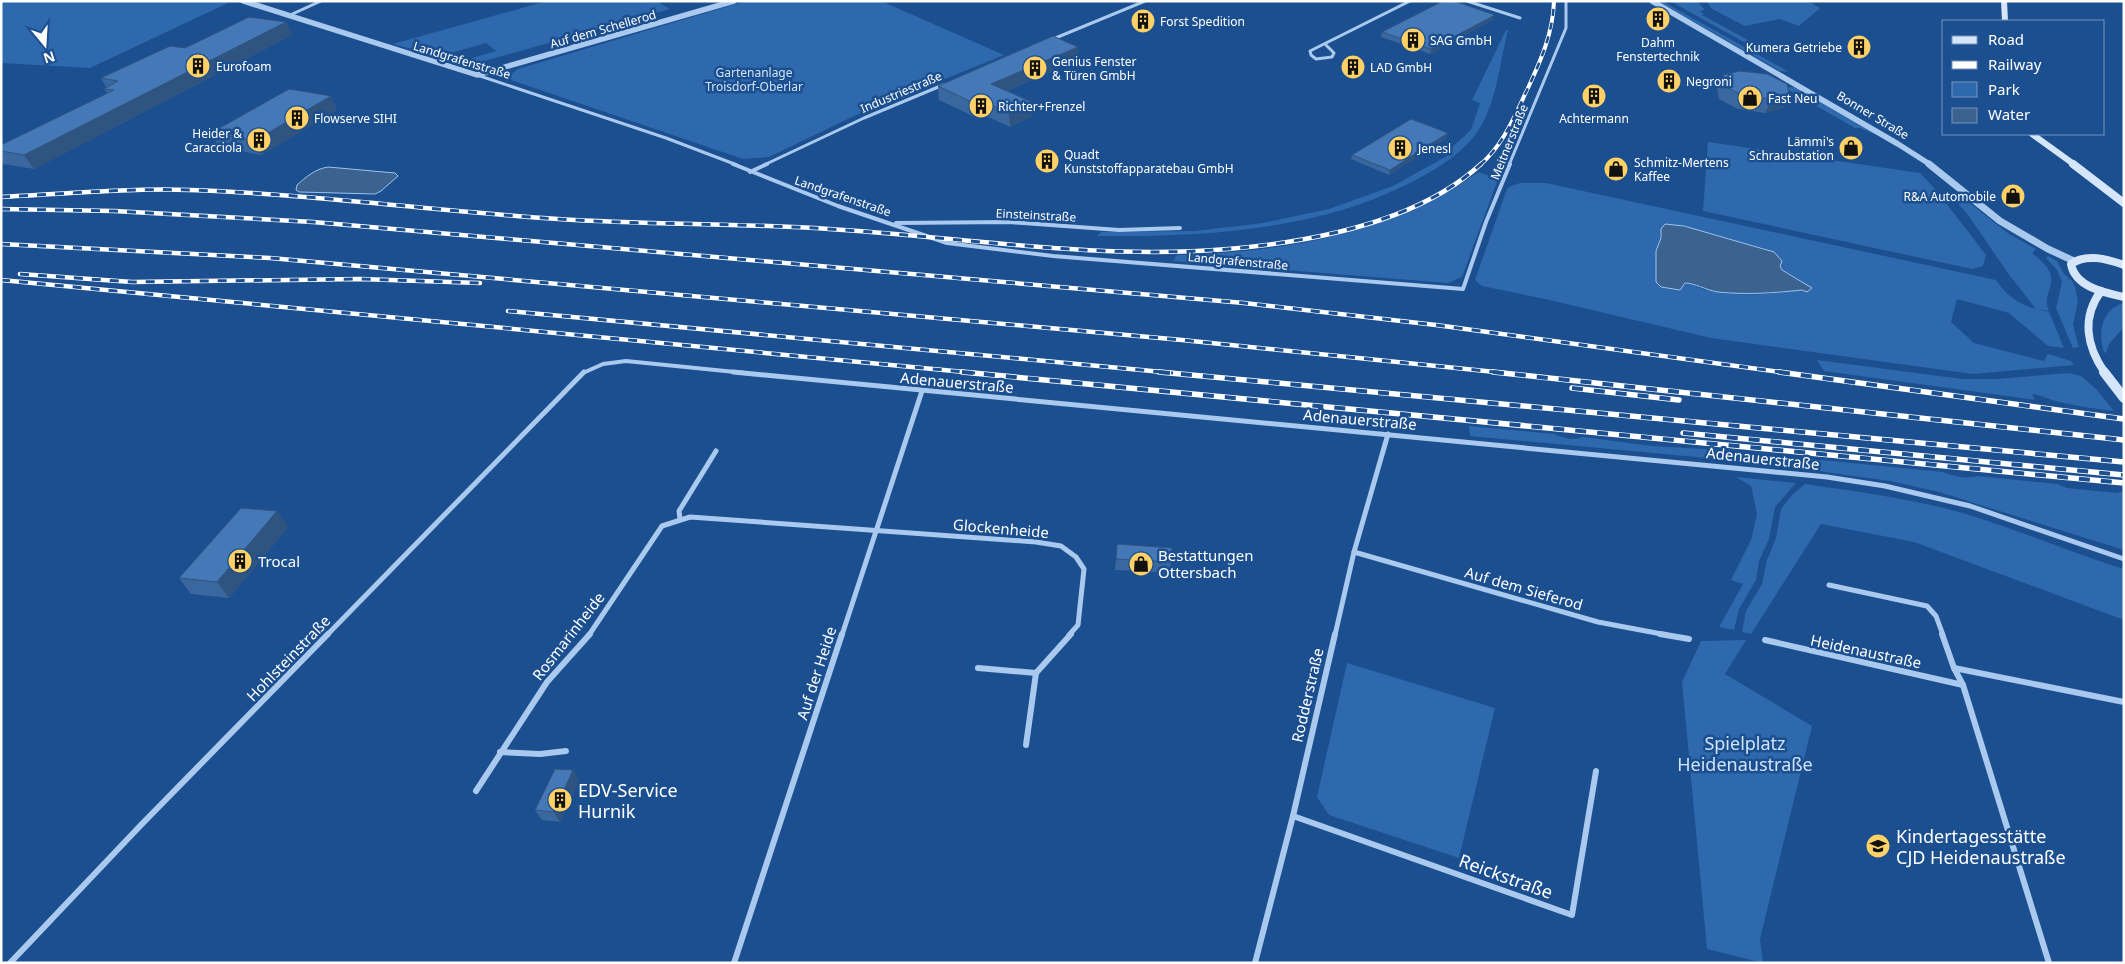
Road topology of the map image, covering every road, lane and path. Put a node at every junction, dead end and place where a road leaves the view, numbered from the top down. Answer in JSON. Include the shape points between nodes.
{"nodes":[{"id":1,"x":243,"y":1,"type":"edge"},
{"id":2,"x":321,"y":1,"type":"edge"},
{"id":3,"x":734,"y":1,"type":"edge"},
{"id":4,"x":1145,"y":1,"type":"edge"},
{"id":5,"x":1410,"y":1,"type":"edge"},
{"id":6,"x":1467,"y":1,"type":"edge"},
{"id":7,"x":1566,"y":1,"type":"edge"},
{"id":8,"x":1652,"y":1,"type":"edge"},
{"id":9,"x":2004,"y":1,"type":"edge"},
{"id":10,"x":288,"y":16,"type":"junction"},
{"id":11,"x":1520,"y":18,"type":"dead end"},
{"id":12,"x":2006,"y":20,"type":"edge"},
{"id":13,"x":1046,"y":42,"type":"edge"},
{"id":14,"x":1326,"y":44,"type":"junction"},
{"id":15,"x":477,"y":75,"type":"junction"},
{"id":16,"x":950,"y":82,"type":"edge"},
{"id":17,"x":2033,"y":135,"type":"edge"},
{"id":18,"x":750,"y":172,"type":"junction"},
{"id":19,"x":2124,"y":203,"type":"edge"},
{"id":20,"x":891,"y":223,"type":"junction"},
{"id":21,"x":1180,"y":228,"type":"dead end"},
{"id":22,"x":2074,"y":261,"type":"junction"},
{"id":23,"x":2124,"y":265,"type":"edge"},
{"id":24,"x":1463,"y":289,"type":"joint"},
{"id":25,"x":2101,"y":291,"type":"junction"},
{"id":26,"x":2124,"y":296,"type":"edge"},
{"id":27,"x":585,"y":371,"type":"joint"},
{"id":28,"x":922,"y":391,"type":"junction"},
{"id":29,"x":2124,"y":398,"type":"edge"},
{"id":30,"x":1388,"y":434,"type":"junction"},
{"id":31,"x":716,"y":450,"type":"dead end"},
{"id":32,"x":680,"y":518,"type":"junction"},
{"id":33,"x":876,"y":532,"type":"junction"},
{"id":34,"x":1354,"y":552,"type":"junction"},
{"id":35,"x":2124,"y":559,"type":"edge"},
{"id":36,"x":1829,"y":585,"type":"dead end"},
{"id":37,"x":1689,"y":639,"type":"dead end"},
{"id":38,"x":1765,"y":640,"type":"dead end"},
{"id":39,"x":978,"y":668,"type":"dead end"},
{"id":40,"x":1954,"y":668,"type":"junction"},
{"id":41,"x":1036,"y":673,"type":"junction"},
{"id":42,"x":1963,"y":685,"type":"junction"},
{"id":43,"x":2124,"y":702,"type":"edge"},
{"id":44,"x":1026,"y":745,"type":"dead end"},
{"id":45,"x":566,"y":751,"type":"dead end"},
{"id":46,"x":500,"y":752,"type":"junction"},
{"id":47,"x":1596,"y":771,"type":"dead end"},
{"id":48,"x":476,"y":790,"type":"dead end"},
{"id":49,"x":1293,"y":816,"type":"junction"},
{"id":50,"x":10,"y":963,"type":"edge"},
{"id":51,"x":734,"y":963,"type":"edge"},
{"id":52,"x":1255,"y":963,"type":"edge"},
{"id":53,"x":2049,"y":963,"type":"edge"}],
"edges":[{"from":1,"to":10,"type":"street","name":"Landgrafenstraße"},
{"from":2,"to":10,"type":"street"},
{"from":3,"to":15,"type":"street","name":"Auf dem Schellerod"},
{"from":4,"to":13,"type":"street"},
{"from":5,"to":14,"type":"street"},
{"from":6,"to":11,"type":"street"},
{"from":7,"to":24,"type":"street","name":"Meitnerstraße","via":[[1566,28],[1486,222]]},
{"from":8,"to":22,"type":"street","name":"Bonner Straße","via":[[1890,139],[1939,171],[2000,221]]},
{"from":9,"to":12,"type":"main road"},
{"from":10,"to":15,"type":"street","name":"Landgrafenstraße"},
{"from":14,"to":14,"type":"street","via":[[1310,51],[1311,55],[1332,58],[1334,53]]},
{"from":15,"to":18,"type":"street","name":"Landgrafenstraße","via":[[666,138]]},
{"from":16,"to":18,"type":"street","name":"Industriestraße"},
{"from":17,"to":19,"type":"main road"},
{"from":18,"to":20,"type":"street","name":"Landgrafenstraße"},
{"from":20,"to":21,"type":"street","name":"Einsteinstraße","via":[[1009,222],[1119,230]]},
{"from":20,"to":24,"type":"street","name":"Landgrafenstraße","via":[[947,243],[1024,252]]},
{"from":22,"to":23,"type":"main road","via":[[2091,258]]},
{"from":22,"to":25,"type":"main road","via":[[2070,269],[2073,275]]},
{"from":25,"to":26,"type":"main road"},
{"from":25,"to":29,"type":"main road","via":[[2090,308],[2087,328],[2092,352],[2100,369]]},
{"from":27,"to":28,"type":"street","name":"Adenauerstraße","via":[[603,364],[626,361]]},
{"from":27,"to":50,"type":"street","name":"Hohlsteinstraße"},
{"from":28,"to":30,"type":"street","name":"Adenauerstraße"},
{"from":28,"to":33,"type":"street","name":"Auf der Heide"},
{"from":30,"to":34,"type":"street","name":"Rodderstraße"},
{"from":30,"to":35,"type":"street","name":"Adenauerstraße","via":[[1805,474],[1884,486],[1970,506]]},
{"from":31,"to":32,"type":"street","via":[[680,511]]},
{"from":32,"to":33,"type":"street"},
{"from":32,"to":46,"type":"street","name":"Rosmarinheide","via":[[662,526],[599,622],[547,682]]},
{"from":33,"to":41,"type":"street","name":"Glockenheide","via":[[1048,543],[1061,546],[1076,557],[1084,569],[1078,625]]},
{"from":33,"to":51,"type":"street","name":"Auf der Heide"},
{"from":34,"to":37,"type":"street","name":"Auf dem Sieferod","via":[[1598,622]]},
{"from":34,"to":49,"type":"street","name":"Rodderstraße"},
{"from":36,"to":40,"type":"street","via":[[1928,606],[1936,616]]},
{"from":38,"to":42,"type":"street","name":"Heidenaustraße"},
{"from":39,"to":41,"type":"street"},
{"from":40,"to":42,"type":"street"},
{"from":40,"to":43,"type":"street"},
{"from":41,"to":44,"type":"street"},
{"from":42,"to":53,"type":"street"},
{"from":45,"to":46,"type":"street","via":[[540,754]]},
{"from":46,"to":48,"type":"street","name":"Rosmarinheide"},
{"from":47,"to":49,"type":"street","name":"Reickstraße","via":[[1572,915]]},
{"from":49,"to":52,"type":"street","name":"Rodderstraße"}]}
